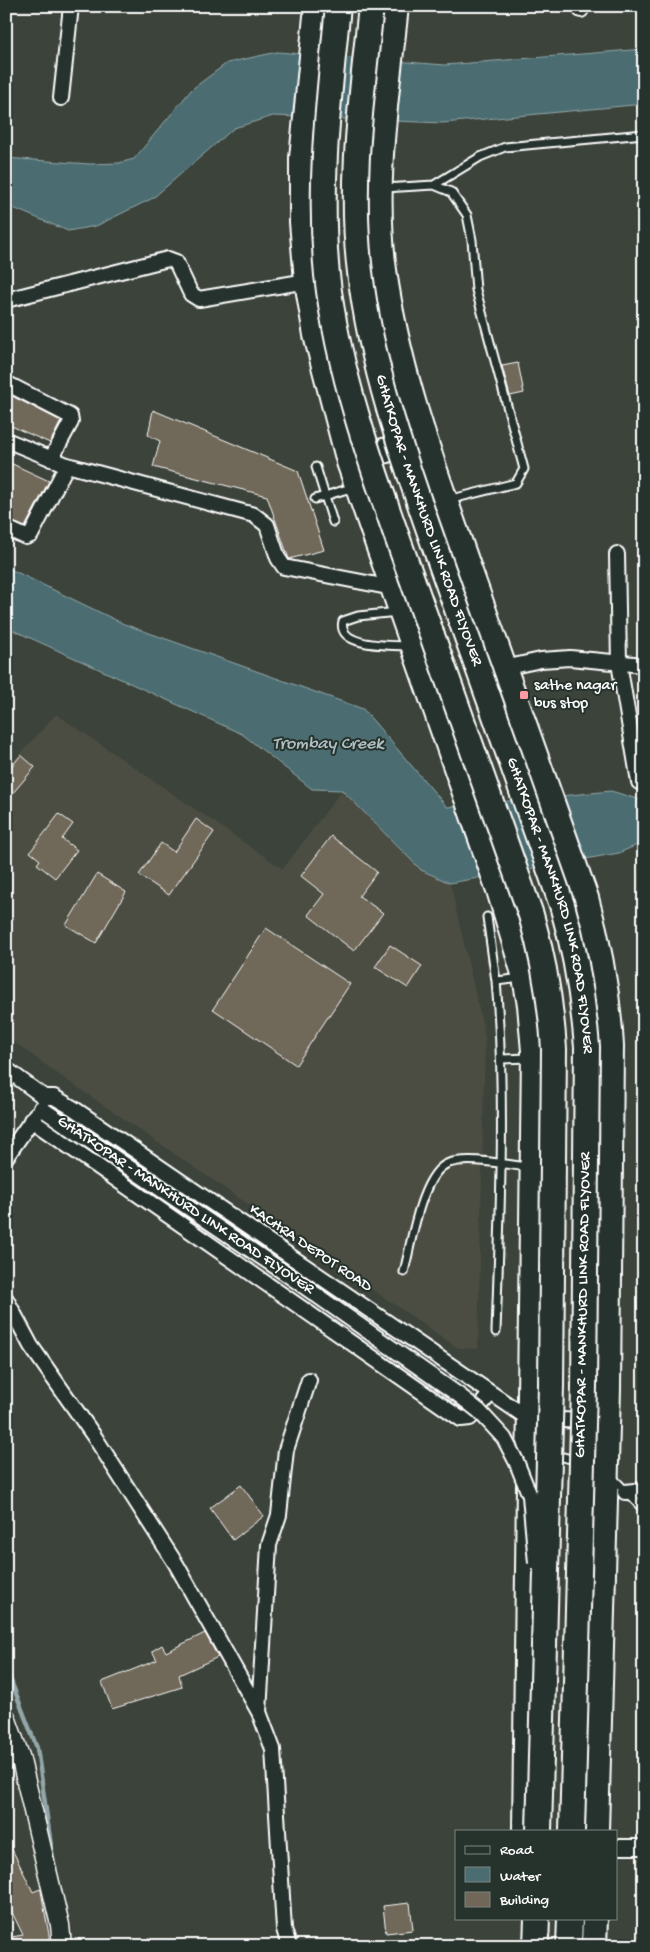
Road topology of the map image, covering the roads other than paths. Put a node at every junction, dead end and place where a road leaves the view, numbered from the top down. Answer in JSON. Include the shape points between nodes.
{"nodes":[{"id":1,"x":71,"y":6,"type":"edge"},
{"id":2,"x":317,"y":6,"type":"edge"},
{"id":3,"x":338,"y":6,"type":"edge"},
{"id":4,"x":371,"y":6,"type":"edge"},
{"id":5,"x":396,"y":6,"type":"edge"},
{"id":6,"x":61,"y":98,"type":"dead end"},
{"id":7,"x":644,"y":134,"type":"edge"},
{"id":8,"x":380,"y":178,"type":"junction"},
{"id":9,"x":434,"y":184,"type":"junction"},
{"id":10,"x":307,"y":281,"type":"junction"},
{"id":11,"x":6,"y":300,"type":"edge"},
{"id":12,"x":6,"y":383,"type":"edge"},
{"id":13,"x":423,"y":438,"type":"junction"},
{"id":14,"x":6,"y":440,"type":"edge"},
{"id":15,"x":51,"y":459,"type":"junction"},
{"id":16,"x":349,"y":462,"type":"junction"},
{"id":17,"x":67,"y":465,"type":"junction"},
{"id":18,"x":316,"y":467,"type":"dead end"},
{"id":19,"x":357,"y":486,"type":"junction"},
{"id":20,"x":325,"y":496,"type":"junction"},
{"id":21,"x":315,"y":499,"type":"dead end"},
{"id":22,"x":445,"y":500,"type":"junction"},
{"id":23,"x":333,"y":522,"type":"dead end"},
{"id":24,"x":6,"y":528,"type":"edge"},
{"id":25,"x":617,"y":554,"type":"dead end"},
{"id":26,"x":393,"y":588,"type":"junction"},
{"id":27,"x":402,"y":612,"type":"junction"},
{"id":28,"x":414,"y":647,"type":"junction"},
{"id":29,"x":619,"y":663,"type":"junction"},
{"id":30,"x":644,"y":665,"type":"edge"},
{"id":31,"x":504,"y":668,"type":"junction"},
{"id":32,"x":639,"y":782,"type":"dead end"},
{"id":33,"x":487,"y":917,"type":"dead end"},
{"id":34,"x":525,"y":977,"type":"junction"},
{"id":35,"x":496,"y":981,"type":"junction"},
{"id":36,"x":533,"y":1058,"type":"junction"},
{"id":37,"x":502,"y":1059,"type":"junction"},
{"id":38,"x":6,"y":1069,"type":"edge"},
{"id":39,"x":42,"y":1103,"type":"junction"},
{"id":40,"x":31,"y":1120,"type":"junction"},
{"id":41,"x":6,"y":1157,"type":"edge"},
{"id":42,"x":502,"y":1164,"type":"junction"},
{"id":43,"x":532,"y":1167,"type":"junction"},
{"id":44,"x":404,"y":1272,"type":"dead end"},
{"id":45,"x":6,"y":1299,"type":"edge"},
{"id":46,"x":496,"y":1332,"type":"dead end"},
{"id":47,"x":309,"y":1380,"type":"dead end"},
{"id":48,"x":491,"y":1393,"type":"junction"},
{"id":49,"x":529,"y":1419,"type":"junction"},
{"id":50,"x":607,"y":1422,"type":"junction"},
{"id":51,"x":531,"y":1449,"type":"junction"},
{"id":52,"x":595,"y":1465,"type":"junction"},
{"id":53,"x":644,"y":1490,"type":"edge"},
{"id":54,"x":625,"y":1492,"type":"junction"},
{"id":55,"x":644,"y":1510,"type":"edge"},
{"id":56,"x":544,"y":1661,"type":"junction"},
{"id":57,"x":259,"y":1712,"type":"junction"},
{"id":58,"x":6,"y":1717,"type":"edge"},
{"id":59,"x":13,"y":1758,"type":"edge"},
{"id":60,"x":525,"y":1830,"type":"edge"},
{"id":61,"x":539,"y":1830,"type":"edge"},
{"id":62,"x":572,"y":1830,"type":"edge"},
{"id":63,"x":596,"y":1830,"type":"edge"},
{"id":64,"x":618,"y":1847,"type":"edge"},
{"id":65,"x":644,"y":1847,"type":"edge"},
{"id":66,"x":524,"y":1920,"type":"edge"},
{"id":67,"x":537,"y":1920,"type":"edge"},
{"id":68,"x":570,"y":1920,"type":"edge"},
{"id":69,"x":595,"y":1920,"type":"edge"},
{"id":70,"x":62,"y":1946,"type":"edge"},
{"id":71,"x":289,"y":1946,"type":"edge"},
{"id":72,"x":524,"y":1946,"type":"edge"},
{"id":73,"x":536,"y":1946,"type":"edge"},
{"id":74,"x":569,"y":1946,"type":"edge"},
{"id":75,"x":594,"y":1946,"type":"edge"}],
"edges":[{"from":1,"to":6,"type":"street"},
{"from":2,"to":10,"type":"highway","via":[[302,158],[302,222]]},
{"from":3,"to":56,"type":"highway","name":"GHATKOPAR - MANKHURD LINK ROAD FLYOVER","bridge":true,"via":[[323,160],[323,222],[336,331],[368,456],[531,915],[544,959],[551,1002],[554,1049],[551,1386]]},
{"from":4,"to":62,"type":"highway","name":"GHATKOPAR - MANKHURD LINK ROAD FLYOVER","bridge":true,"via":[[356,164],[356,220],[368,325],[400,446],[562,905],[576,952],[583,998],[587,1048],[584,1388]]},
{"from":5,"to":8,"type":"highway"},
{"from":7,"to":9,"type":"lane","via":[[505,147],[480,157]]},
{"from":8,"to":9,"type":"lane"},
{"from":8,"to":13,"type":"highway","via":[[384,269],[392,320]]},
{"from":9,"to":22,"type":"lane","via":[[451,192],[467,214],[476,290],[524,469],[516,483]]},
{"from":10,"to":11,"type":"street","via":[[198,299],[191,294],[176,262],[168,259]]},
{"from":10,"to":16,"type":"highway","via":[[316,335]]},
{"from":12,"to":15,"type":"street","via":[[70,416],[71,422]]},
{"from":13,"to":16,"type":"highway"},
{"from":13,"to":22,"type":"highway"},
{"from":14,"to":15,"type":"street"},
{"from":15,"to":17,"type":"street"},
{"from":16,"to":19,"type":"highway"},
{"from":17,"to":24,"type":"street","via":[[31,535],[26,537]]},
{"from":17,"to":26,"type":"street","via":[[254,515],[267,525],[284,567]]},
{"from":18,"to":20,"type":"lane"},
{"from":19,"to":20,"type":"lane"},
{"from":19,"to":26,"type":"highway"},
{"from":20,"to":21,"type":"lane"},
{"from":20,"to":23,"type":"lane"},
{"from":22,"to":31,"type":"highway"},
{"from":25,"to":29,"type":"street"},
{"from":26,"to":27,"type":"highway"},
{"from":27,"to":28,"type":"highway"},
{"from":27,"to":28,"type":"lane","via":[[351,617],[343,621],[342,627],[346,636],[356,641]]},
{"from":28,"to":34,"type":"highway","via":[[499,890]]},
{"from":29,"to":30,"type":"street"},
{"from":29,"to":31,"type":"street","via":[[570,658]]},
{"from":29,"to":32,"type":"street"},
{"from":31,"to":50,"type":"highway","via":[[586,898],[600,947],[608,995],[612,1046]]},
{"from":33,"to":35,"type":"lane"},
{"from":34,"to":35,"type":"lane"},
{"from":34,"to":36,"type":"highway"},
{"from":35,"to":37,"type":"lane"},
{"from":36,"to":37,"type":"lane"},
{"from":36,"to":43,"type":"highway"},
{"from":37,"to":42,"type":"lane"},
{"from":38,"to":39,"type":"street","name":"KACHRA DEPOT ROAD"},
{"from":39,"to":40,"type":"street"},
{"from":39,"to":48,"type":"street","name":"KACHRA DEPOT ROAD","via":[[54,1097],[73,1108]]},
{"from":39,"to":56,"type":"street","name":"GHATKOPAR - MANKHURD LINK ROAD FLYOVER","bridge":true,"via":[[460,1396],[504,1438],[530,1496]]},
{"from":40,"to":41,"type":"street"},
{"from":40,"to":48,"type":"street","via":[[461,1419],[470,1418]]},
{"from":42,"to":43,"type":"lane"},
{"from":42,"to":44,"type":"lane","via":[[451,1162],[440,1167],[424,1192]]},
{"from":42,"to":46,"type":"lane"},
{"from":43,"to":49,"type":"highway"},
{"from":45,"to":57,"type":"street","via":[[31,1346],[96,1439],[176,1564]]},
{"from":47,"to":57,"type":"street","via":[[286,1450],[280,1515],[269,1546]]},
{"from":48,"to":49,"type":"street","name":"KACHRA DEPOT ROAD"},
{"from":49,"to":50,"type":"street"},
{"from":49,"to":51,"type":"highway"},
{"from":50,"to":52,"type":"highway"},
{"from":51,"to":52,"type":"lane"},
{"from":51,"to":60,"type":"highway"},
{"from":52,"to":54,"type":"lane"},
{"from":52,"to":63,"type":"highway"},
{"from":53,"to":54,"type":"street"},
{"from":54,"to":55,"type":"lane"},
{"from":56,"to":61,"type":"highway","name":"GHATKOPAR - MANKHURD LINK ROAD FLYOVER","bridge":true},
{"from":57,"to":71,"type":"street","via":[[273,1749],[284,1929]]},
{"from":58,"to":59,"type":"street"},
{"from":59,"to":70,"type":"street","via":[[60,1925]]},
{"from":64,"to":65,"type":"street"},
{"from":66,"to":72,"type":"highway"},
{"from":67,"to":73,"type":"highway"},
{"from":68,"to":74,"type":"highway"},
{"from":69,"to":75,"type":"highway"}]}
